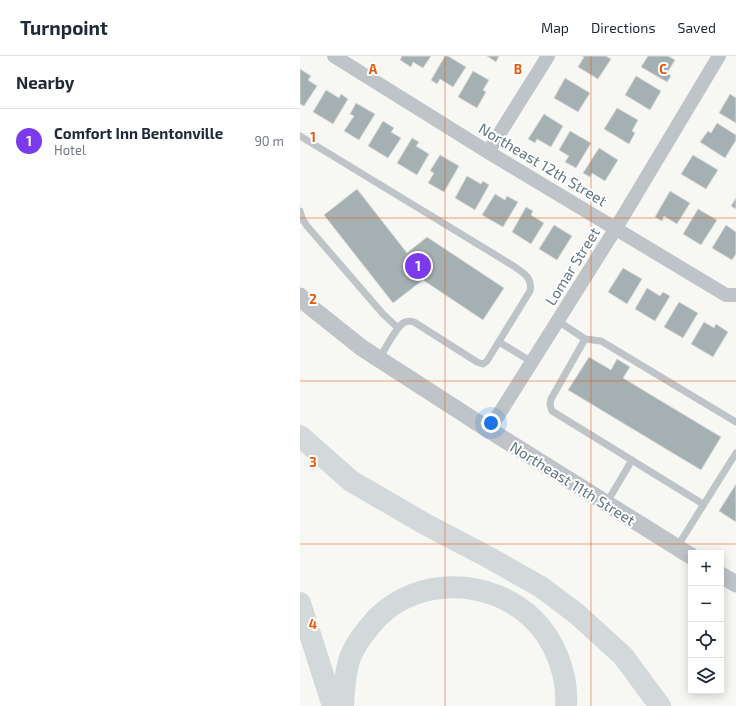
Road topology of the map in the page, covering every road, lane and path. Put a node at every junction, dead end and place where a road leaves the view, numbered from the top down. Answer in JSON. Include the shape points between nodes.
{"nodes":[{"id":1,"x":334,"y":56,"type":"edge"},
{"id":2,"x":548,"y":56,"type":"edge"},
{"id":3,"x":719,"y":56,"type":"edge"},
{"id":4,"x":300,"y":136,"type":"edge"},
{"id":5,"x":488,"y":152,"type":"junction"},
{"id":6,"x":300,"y":211,"type":"edge"},
{"id":7,"x":616,"y":228,"type":"junction"},
{"id":8,"x":736,"y":295,"type":"edge"},
{"id":9,"x":300,"y":296,"type":"edge"},
{"id":10,"x":558,"y":321,"type":"junction"},
{"id":11,"x":398,"y":328,"type":"junction"},
{"id":12,"x":586,"y":338,"type":"junction"},
{"id":13,"x":499,"y":342,"type":"junction"},
{"id":14,"x":379,"y":359,"type":"junction"},
{"id":15,"x":532,"y":362,"type":"junction"},
{"id":16,"x":736,"y":422,"type":"edge"},
{"id":17,"x":489,"y":430,"type":"junction"},
{"id":18,"x":300,"y":436,"type":"edge"},
{"id":19,"x":736,"y":452,"type":"edge"},
{"id":20,"x":632,"y":460,"type":"junction"},
{"id":21,"x":606,"y":504,"type":"junction"},
{"id":22,"x":704,"y":504,"type":"junction"},
{"id":23,"x":677,"y":547,"type":"junction"},
{"id":24,"x":688,"y":554,"type":"edge"},
{"id":25,"x":724,"y":577,"type":"edge"},
{"id":26,"x":736,"y":584,"type":"edge"},
{"id":27,"x":300,"y":603,"type":"edge"},
{"id":28,"x":333,"y":706,"type":"edge"},
{"id":29,"x":343,"y":706,"type":"edge"},
{"id":30,"x":566,"y":706,"type":"edge"},
{"id":31,"x":660,"y":706,"type":"edge"}],
"edges":[{"from":1,"to":5,"type":"street","name":"Northeast 12th Street"},
{"from":2,"to":5,"type":"street"},
{"from":3,"to":7,"type":"street","name":"Lomar Street"},
{"from":4,"to":13,"type":"lane","via":[[512,265],[528,278],[530,291]]},
{"from":5,"to":7,"type":"street","name":"Northeast 12th Street"},
{"from":6,"to":11,"type":"lane","via":[[307,226]]},
{"from":7,"to":8,"type":"street","name":"Northeast 12th Street","via":[[726,295]]},
{"from":7,"to":10,"type":"street","name":"Lomar Street"},
{"from":9,"to":14,"type":"street","name":"Northeast 11th Street","via":[[308,305]]},
{"from":10,"to":12,"type":"lane"},
{"from":10,"to":15,"type":"street","name":"Lomar Street"},
{"from":11,"to":13,"type":"lane","via":[[408,321],[414,322],[483,364],[487,362]]},
{"from":11,"to":14,"type":"lane"},
{"from":12,"to":16,"type":"lane","via":[[601,341]]},
{"from":12,"to":20,"type":"lane","via":[[551,399],[552,411]]},
{"from":13,"to":15,"type":"lane"},
{"from":14,"to":17,"type":"street","name":"Northeast 11th Street"},
{"from":15,"to":17,"type":"street","name":"Lomar Street"},
{"from":17,"to":21,"type":"street","name":"Northeast 11th Street"},
{"from":18,"to":31,"type":"highway","via":[[351,480],[425,524],[488,557],[547,592],[577,614],[623,656]]},
{"from":19,"to":22,"type":"lane"},
{"from":20,"to":21,"type":"lane"},
{"from":20,"to":22,"type":"lane"},
{"from":21,"to":23,"type":"street","name":"Northeast 11th Street"},
{"from":22,"to":23,"type":"lane"},
{"from":23,"to":24,"type":"street","name":"Northeast 11th Street"},
{"from":25,"to":26,"type":"street"},
{"from":27,"to":28,"type":"highway"},
{"from":29,"to":30,"type":"highway","via":[[347,669],[360,639],[371,624],[396,603],[427,590],[445,587],[483,591],[500,597],[531,617],[554,648],[565,682]]}]}
